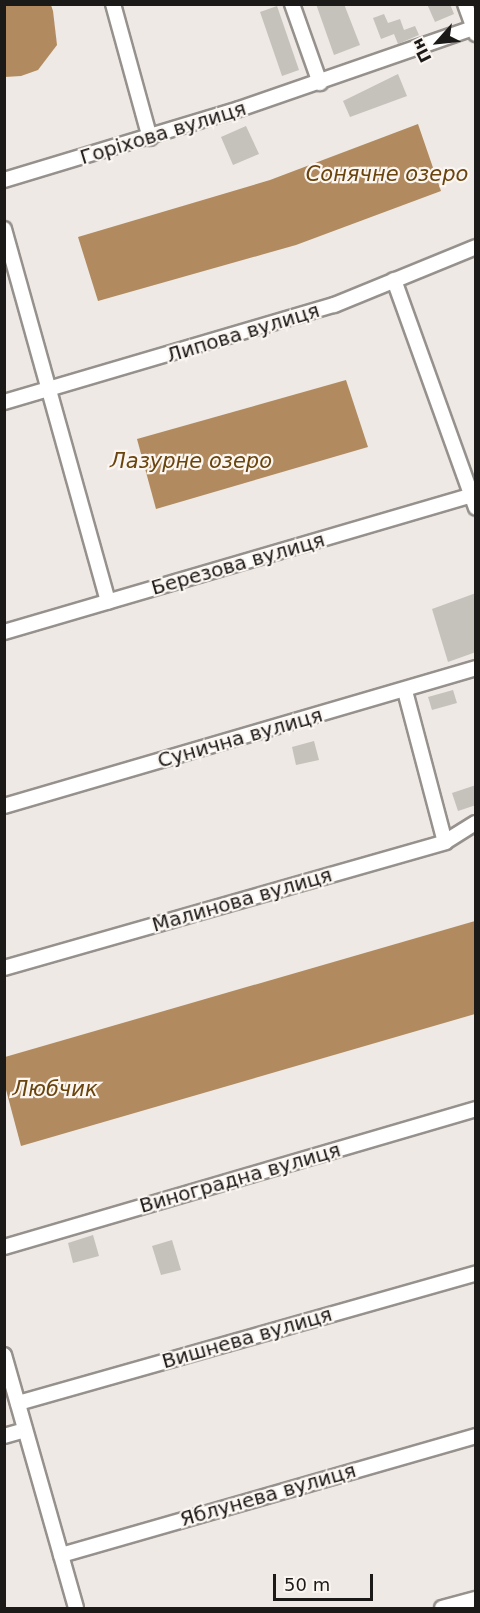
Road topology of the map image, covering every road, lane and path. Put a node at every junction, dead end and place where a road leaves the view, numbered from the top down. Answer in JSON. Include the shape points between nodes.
{"nodes":[{"id":1,"x":113,"y":4,"type":"edge"},
{"id":2,"x":292,"y":4,"type":"edge"},
{"id":3,"x":465,"y":4,"type":"edge"},
{"id":4,"x":474,"y":31,"type":"edge"},
{"id":5,"x":320,"y":83,"type":"junction"},
{"id":6,"x":150,"y":138,"type":"junction"},
{"id":7,"x":4,"y":180,"type":"edge"},
{"id":8,"x":4,"y":229,"type":"edge"},
{"id":9,"x":476,"y":247,"type":"edge"},
{"id":10,"x":394,"y":280,"type":"junction"},
{"id":11,"x":50,"y":389,"type":"junction"},
{"id":12,"x":4,"y":402,"type":"edge"},
{"id":13,"x":473,"y":502,"type":"edge"},
{"id":14,"x":108,"y":602,"type":"junction"},
{"id":15,"x":4,"y":632,"type":"edge"},
{"id":16,"x":476,"y":668,"type":"edge"},
{"id":17,"x":405,"y":691,"type":"junction"},
{"id":18,"x":4,"y":806,"type":"edge"},
{"id":19,"x":476,"y":823,"type":"edge"},
{"id":20,"x":445,"y":842,"type":"junction"},
{"id":21,"x":4,"y":968,"type":"edge"},
{"id":22,"x":476,"y":1109,"type":"edge"},
{"id":23,"x":4,"y":1247,"type":"edge"},
{"id":24,"x":476,"y":1273,"type":"edge"},
{"id":25,"x":4,"y":1355,"type":"edge"},
{"id":26,"x":18,"y":1403,"type":"junction"},
{"id":27,"x":25,"y":1430,"type":"junction"},
{"id":28,"x":476,"y":1436,"type":"edge"},
{"id":29,"x":4,"y":1437,"type":"edge"},
{"id":30,"x":60,"y":1555,"type":"junction"},
{"id":31,"x":476,"y":1599,"type":"edge"},
{"id":32,"x":76,"y":1608,"type":"edge"},
{"id":33,"x":442,"y":1608,"type":"edge"}],
"edges":[{"from":1,"to":6,"type":"street"},
{"from":2,"to":5,"type":"street"},
{"from":3,"to":4,"type":"street"},
{"from":4,"to":5,"type":"street","name":"Горіхова вулиця"},
{"from":5,"to":6,"type":"street","name":"Горіхова вулиця"},
{"from":6,"to":7,"type":"street","name":"Горіхова вулиця"},
{"from":8,"to":11,"type":"street"},
{"from":9,"to":10,"type":"street","name":"Липова вулиця"},
{"from":10,"to":11,"type":"street","name":"Липова вулиця","via":[[280,323]]},
{"from":10,"to":13,"type":"street"},
{"from":11,"to":12,"type":"street","name":"Липова вулиця"},
{"from":11,"to":14,"type":"street"},
{"from":13,"to":14,"type":"street","name":"Березова вулиця"},
{"from":14,"to":15,"type":"street","name":"Березова вулиця"},
{"from":16,"to":17,"type":"street","name":"Сунична вулиця"},
{"from":17,"to":18,"type":"street","name":"Сунична вулиця"},
{"from":17,"to":20,"type":"street"},
{"from":19,"to":20,"type":"street","name":"Малинова вулиця"},
{"from":20,"to":21,"type":"street","name":"Малинова вулиця"},
{"from":22,"to":23,"type":"street","name":"Виноградна вулиця"},
{"from":24,"to":26,"type":"street","name":"Вишнева вулиця"},
{"from":25,"to":26,"type":"street"},
{"from":26,"to":27,"type":"street"},
{"from":27,"to":29,"type":"street"},
{"from":27,"to":30,"type":"street"},
{"from":28,"to":30,"type":"street","name":"Яблунева вулиця"},
{"from":30,"to":32,"type":"street"},
{"from":31,"to":33,"type":"street"}]}
